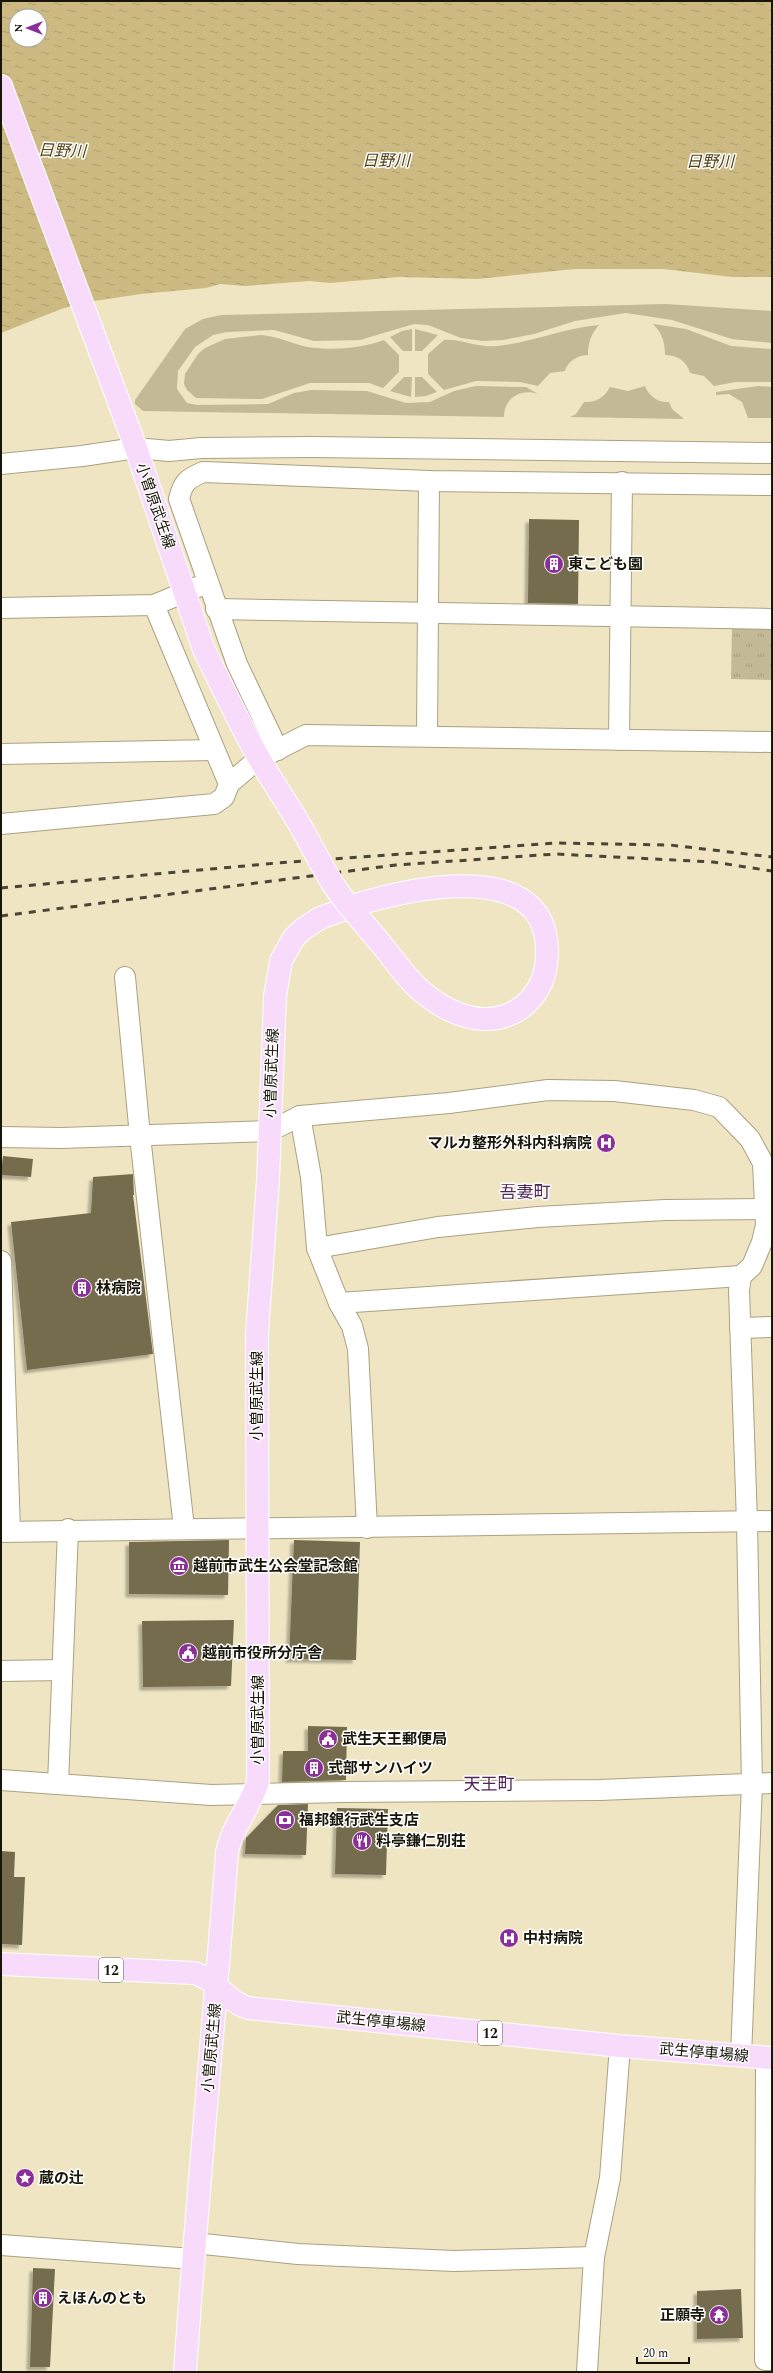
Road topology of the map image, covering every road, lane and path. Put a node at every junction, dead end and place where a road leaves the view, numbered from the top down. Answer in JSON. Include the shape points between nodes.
{"nodes":[{"id":1,"x":1,"y":86,"type":"edge"},
{"id":2,"x":133,"y":442,"type":"junction"},
{"id":3,"x":772,"y":453,"type":"edge"},
{"id":4,"x":1,"y":464,"type":"edge"},
{"id":5,"x":429,"y":481,"type":"junction"},
{"id":6,"x":622,"y":482,"type":"junction"},
{"id":7,"x":772,"y":485,"type":"edge"},
{"id":8,"x":207,"y":583,"type":"junction"},
{"id":9,"x":184,"y":593,"type":"junction"},
{"id":10,"x":154,"y":605,"type":"junction"},
{"id":11,"x":1,"y":608,"type":"edge"},
{"id":12,"x":216,"y":609,"type":"junction"},
{"id":13,"x":428,"y":614,"type":"junction"},
{"id":14,"x":622,"y":616,"type":"junction"},
{"id":15,"x":772,"y":619,"type":"edge"},
{"id":16,"x":427,"y":736,"type":"junction"},
{"id":17,"x":619,"y":740,"type":"junction"},
{"id":18,"x":772,"y":742,"type":"edge"},
{"id":19,"x":214,"y":750,"type":"junction"},
{"id":20,"x":278,"y":750,"type":"junction"},
{"id":21,"x":1,"y":754,"type":"edge"},
{"id":22,"x":229,"y":784,"type":"junction"},
{"id":23,"x":1,"y":824,"type":"edge"},
{"id":24,"x":125,"y":977,"type":"dead end"},
{"id":25,"x":300,"y":1116,"type":"junction"},
{"id":26,"x":270,"y":1131,"type":"junction"},
{"id":27,"x":140,"y":1136,"type":"junction"},
{"id":28,"x":1,"y":1137,"type":"edge"},
{"id":29,"x":768,"y":1209,"type":"edge"},
{"id":30,"x":317,"y":1248,"type":"junction"},
{"id":31,"x":1,"y":1261,"type":"edge"},
{"id":32,"x":741,"y":1276,"type":"junction"},
{"id":33,"x":340,"y":1303,"type":"junction"},
{"id":34,"x":772,"y":1327,"type":"edge"},
{"id":35,"x":740,"y":1328,"type":"junction"},
{"id":36,"x":747,"y":1522,"type":"junction"},
{"id":37,"x":772,"y":1522,"type":"edge"},
{"id":38,"x":184,"y":1528,"type":"junction"},
{"id":39,"x":258,"y":1528,"type":"junction"},
{"id":40,"x":367,"y":1528,"type":"junction"},
{"id":41,"x":68,"y":1529,"type":"junction"},
{"id":42,"x":6,"y":1532,"type":"edge"},
{"id":43,"x":62,"y":1670,"type":"junction"},
{"id":44,"x":1,"y":1671,"type":"edge"},
{"id":45,"x":1,"y":1780,"type":"edge"},
{"id":46,"x":772,"y":1783,"type":"edge"},
{"id":47,"x":58,"y":1784,"type":"junction"},
{"id":48,"x":752,"y":1784,"type":"junction"},
{"id":49,"x":255,"y":1794,"type":"junction"},
{"id":50,"x":1,"y":1964,"type":"edge"},
{"id":51,"x":217,"y":1986,"type":"junction"},
{"id":52,"x":620,"y":2046,"type":"junction"},
{"id":53,"x":740,"y":2056,"type":"junction"},
{"id":54,"x":769,"y":2058,"type":"edge"},
{"id":55,"x":769,"y":2233,"type":"edge"},
{"id":56,"x":1,"y":2245,"type":"edge"},
{"id":57,"x":193,"y":2251,"type":"junction"},
{"id":58,"x":594,"y":2256,"type":"junction"},
{"id":59,"x":772,"y":2360,"type":"edge"},
{"id":60,"x":185,"y":2372,"type":"edge"},
{"id":61,"x":587,"y":2372,"type":"edge"}],
"edges":[{"from":1,"to":2,"type":"main road","name":"小曽原武生線"},
{"from":2,"to":3,"type":"street","via":[[169,451],[201,448],[312,447]]},
{"from":2,"to":4,"type":"street","via":[[82,456]]},
{"from":2,"to":9,"type":"main road","name":"小曽原武生線"},
{"from":5,"to":6,"type":"street"},
{"from":5,"to":8,"type":"street","via":[[202,472],[182,485],[179,499]]},
{"from":5,"to":13,"type":"street"},
{"from":6,"to":7,"type":"street"},
{"from":6,"to":14,"type":"street"},
{"from":8,"to":9,"type":"street"},
{"from":8,"to":12,"type":"street"},
{"from":9,"to":10,"type":"street"},
{"from":9,"to":26,"type":"main road","name":"小曽原武生線","bridge":true,"via":[[204,650],[256,753],[336,888],[420,990],[444,1007],[473,1019],[487,1020],[506,1016],[522,1008],[535,994],[546,969],[543,927],[527,902],[489,887],[453,887],[394,894],[362,902],[311,923],[293,939],[281,961],[275,996]]},
{"from":10,"to":11,"type":"street"},
{"from":10,"to":19,"type":"street"},
{"from":12,"to":13,"type":"street"},
{"from":12,"to":20,"type":"street","via":[[237,664]]},
{"from":13,"to":14,"type":"street"},
{"from":13,"to":16,"type":"street"},
{"from":14,"to":15,"type":"street"},
{"from":14,"to":17,"type":"street"},
{"from":16,"to":17,"type":"street"},
{"from":16,"to":20,"type":"street","via":[[306,736]]},
{"from":17,"to":18,"type":"street"},
{"from":19,"to":21,"type":"street"},
{"from":19,"to":22,"type":"street"},
{"from":20,"to":22,"type":"street","via":[[257,760]]},
{"from":22,"to":23,"type":"street","via":[[224,798],[214,804]]},
{"from":24,"to":27,"type":"street"},
{"from":25,"to":26,"type":"street"},
{"from":25,"to":29,"type":"street","via":[[449,1103],[548,1090],[614,1091],[694,1100],[719,1107],[750,1139],[763,1163]]},
{"from":25,"to":30,"type":"street","via":[[311,1177]]},
{"from":26,"to":27,"type":"street"},
{"from":26,"to":39,"type":"main road","name":"小曽原武生線","via":[[258,1333]]},
{"from":27,"to":28,"type":"street"},
{"from":27,"to":38,"type":"street"},
{"from":29,"to":30,"type":"street","via":[[665,1210],[538,1218],[438,1227]]},
{"from":29,"to":32,"type":"street","via":[[762,1242],[752,1266]]},
{"from":30,"to":33,"type":"street"},
{"from":31,"to":42,"type":"street"},
{"from":32,"to":33,"type":"street"},
{"from":32,"to":35,"type":"street","via":[[738,1290]]},
{"from":33,"to":40,"type":"street","via":[[352,1326],[358,1349]]},
{"from":34,"to":35,"type":"street"},
{"from":35,"to":36,"type":"street"},
{"from":36,"to":37,"type":"street"},
{"from":36,"to":40,"type":"street"},
{"from":36,"to":48,"type":"street"},
{"from":38,"to":39,"type":"street"},
{"from":38,"to":41,"type":"street"},
{"from":39,"to":40,"type":"street"},
{"from":39,"to":49,"type":"main road","name":"小曽原武生線","via":[[258,1781]]},
{"from":41,"to":42,"type":"street"},
{"from":41,"to":43,"type":"street"},
{"from":43,"to":44,"type":"street"},
{"from":43,"to":47,"type":"street"},
{"from":45,"to":47,"type":"street"},
{"from":46,"to":48,"type":"street"},
{"from":47,"to":49,"type":"street","via":[[211,1795]]},
{"from":48,"to":49,"type":"street","via":[[600,1790]]},
{"from":48,"to":53,"type":"street"},
{"from":49,"to":51,"type":"main road","name":"小曽原武生線","via":[[229,1840]]},
{"from":50,"to":51,"type":"main road","name":"武生停車場線","number":"12","via":[[194,1974]]},
{"from":51,"to":52,"type":"main road","name":"武生停車場線","number":"12","via":[[239,2006],[248,2008]]},
{"from":51,"to":57,"type":"main road","name":"小曽原武生線"},
{"from":52,"to":53,"type":"main road","name":"武生停車場線","number":"12"},
{"from":52,"to":58,"type":"street","via":[[610,2178]]},
{"from":53,"to":54,"type":"main road","name":"武生停車場線","number":"12"},
{"from":54,"to":55,"type":"street"},
{"from":55,"to":59,"type":"street","via":[[765,2360]]},
{"from":56,"to":57,"type":"street"},
{"from":57,"to":58,"type":"street","via":[[454,2261]]},
{"from":57,"to":60,"type":"main road","name":"小曽原武生線"},
{"from":58,"to":61,"type":"street"}]}
